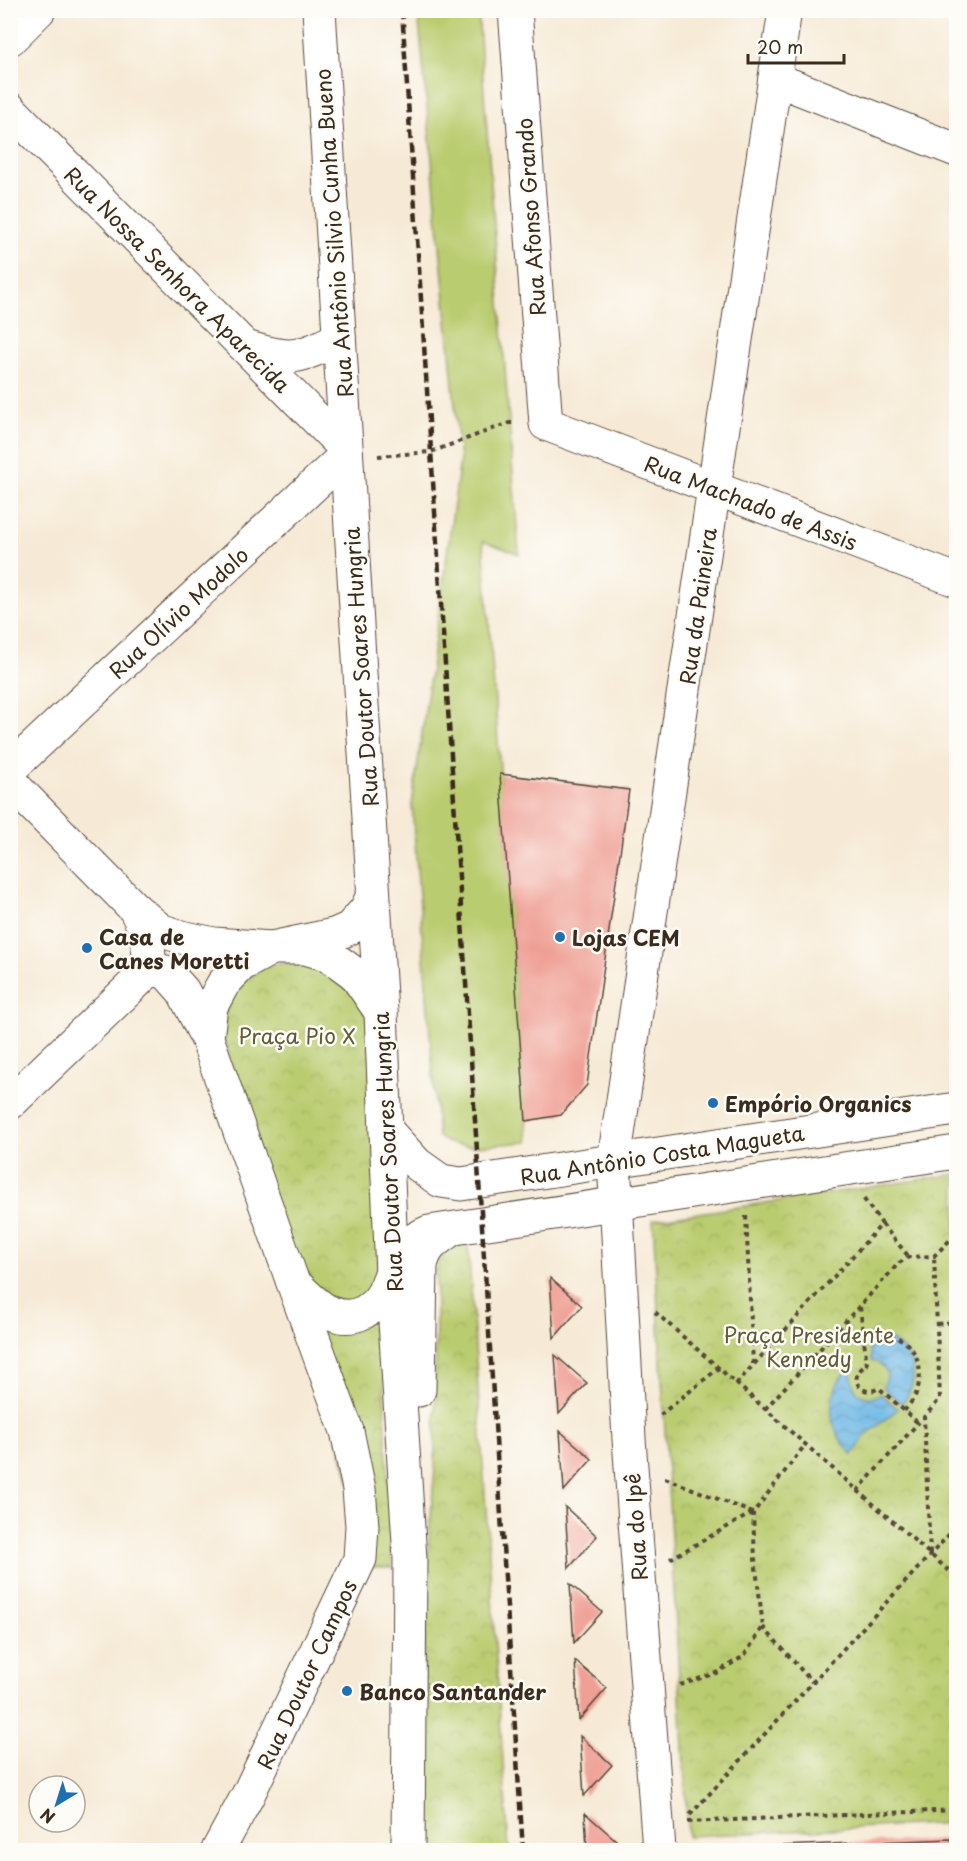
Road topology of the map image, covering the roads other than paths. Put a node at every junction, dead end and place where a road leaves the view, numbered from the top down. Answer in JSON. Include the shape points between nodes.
{"nodes":[{"id":1,"x":39,"y":10,"type":"edge"},
{"id":2,"x":319,"y":10,"type":"edge"},
{"id":3,"x":514,"y":10,"type":"edge"},
{"id":4,"x":785,"y":10,"type":"edge"},
{"id":5,"x":10,"y":39,"type":"edge"},
{"id":6,"x":775,"y":79,"type":"junction"},
{"id":7,"x":10,"y":109,"type":"edge"},
{"id":8,"x":957,"y":150,"type":"edge"},
{"id":9,"x":339,"y":338,"type":"junction"},
{"id":10,"x":246,"y":348,"type":"junction"},
{"id":11,"x":546,"y":424,"type":"joint"},
{"id":12,"x":346,"y":452,"type":"junction"},
{"id":13,"x":714,"y":487,"type":"junction"},
{"id":14,"x":957,"y":580,"type":"edge"},
{"id":15,"x":10,"y":769,"type":"edge"},
{"id":16,"x":10,"y":782,"type":"edge"},
{"id":17,"x":373,"y":895,"type":"junction"},
{"id":18,"x":135,"y":909,"type":"junction"},
{"id":19,"x":273,"y":948,"type":"junction"},
{"id":20,"x":150,"y":969,"type":"junction"},
{"id":21,"x":381,"y":1012,"type":"junction"},
{"id":22,"x":207,"y":1038,"type":"junction"},
{"id":23,"x":10,"y":1103,"type":"edge"},
{"id":24,"x":957,"y":1109,"type":"edge"},
{"id":25,"x":386,"y":1130,"type":"junction"},
{"id":26,"x":957,"y":1152,"type":"edge"},
{"id":27,"x":614,"y":1161,"type":"junction"},
{"id":28,"x":617,"y":1202,"type":"junction"},
{"id":29,"x":456,"y":1227,"type":"junction"},
{"id":30,"x":392,"y":1274,"type":"junction"},
{"id":31,"x":292,"y":1280,"type":"junction"},
{"id":32,"x":410,"y":1559,"type":"junction"},
{"id":33,"x":218,"y":1851,"type":"edge"},
{"id":34,"x":408,"y":1851,"type":"edge"},
{"id":35,"x":659,"y":1851,"type":"edge"}],
"edges":[{"from":1,"to":5,"type":"street"},
{"from":2,"to":9,"type":"street","name":"Rua Antônio Silvio Cunha Bueno"},
{"from":3,"to":11,"type":"street","name":"Rua Afonso Grando"},
{"from":4,"to":6,"type":"street","name":"Rua da Paineira"},
{"from":6,"to":8,"type":"street"},
{"from":6,"to":13,"type":"street","name":"Rua da Paineira"},
{"from":7,"to":10,"type":"street","name":"Rua Nossa Senhora Aparecida"},
{"from":9,"to":10,"type":"street","via":[[302,356],[270,355]]},
{"from":9,"to":12,"type":"street","name":"Rua Antônio Silvio Cunha Bueno"},
{"from":10,"to":12,"type":"street","name":"Rua Nossa Senhora Aparecida"},
{"from":11,"to":13,"type":"street","name":"Rua Machado de Assis"},
{"from":12,"to":15,"type":"street","name":"Rua Olívio Modolo"},
{"from":12,"to":17,"type":"street","name":"Rua Doutor Soares Hungria"},
{"from":13,"to":14,"type":"street","name":"Rua Machado de Assis"},
{"from":13,"to":27,"type":"street","name":"Rua da Paineira"},
{"from":16,"to":18,"type":"street"},
{"from":17,"to":19,"type":"street","via":[[350,928]]},
{"from":17,"to":21,"type":"street","name":"Rua Doutor Soares Hungria"},
{"from":18,"to":19,"type":"street","via":[[160,930],[181,937],[214,944]]},
{"from":18,"to":20,"type":"street","via":[[147,933]]},
{"from":19,"to":21,"type":"street","via":[[305,948],[329,956],[355,974]]},
{"from":19,"to":22,"type":"street","via":[[241,965],[223,984],[211,1006]]},
{"from":20,"to":22,"type":"street","via":[[165,972],[183,991]]},
{"from":20,"to":23,"type":"street"},
{"from":21,"to":25,"type":"street","name":"Rua Doutor Soares Hungria"},
{"from":22,"to":31,"type":"street"},
{"from":24,"to":27,"type":"street","name":"Rua Antônio Costa Magueta"},
{"from":25,"to":27,"type":"street","name":"Rua Antônio Costa Magueta","via":[[417,1164],[441,1180],[461,1184]]},
{"from":25,"to":30,"type":"street","name":"Rua Doutor Soares Hungria"},
{"from":26,"to":28,"type":"street","name":"Rua Antônio Costa Magueta"},
{"from":27,"to":28,"type":"street","name":"Rua da Paineira"},
{"from":28,"to":29,"type":"street","name":"Rua Antônio Costa Magueta"},
{"from":28,"to":35,"type":"street","name":"Rua do Ipê","via":[[630,1452]]},
{"from":29,"to":30,"type":"street","name":"Rua Antônio Costa Magueta","via":[[429,1232],[411,1241],[400,1253]]},
{"from":29,"to":32,"type":"street","via":[[432,1242],[421,1265],[418,1486]]},
{"from":30,"to":31,"type":"street","name":"Rua Antônio Costa Magueta","via":[[382,1296],[355,1317],[325,1310]]},
{"from":30,"to":32,"type":"street","name":"Rua Doutor Soares Hungria"},
{"from":31,"to":33,"type":"street","name":"Rua Doutor Campos","via":[[347,1431],[359,1489],[360,1559],[249,1795]]},
{"from":32,"to":34,"type":"street","name":"Rua Doutor Soares Hungria"}]}
